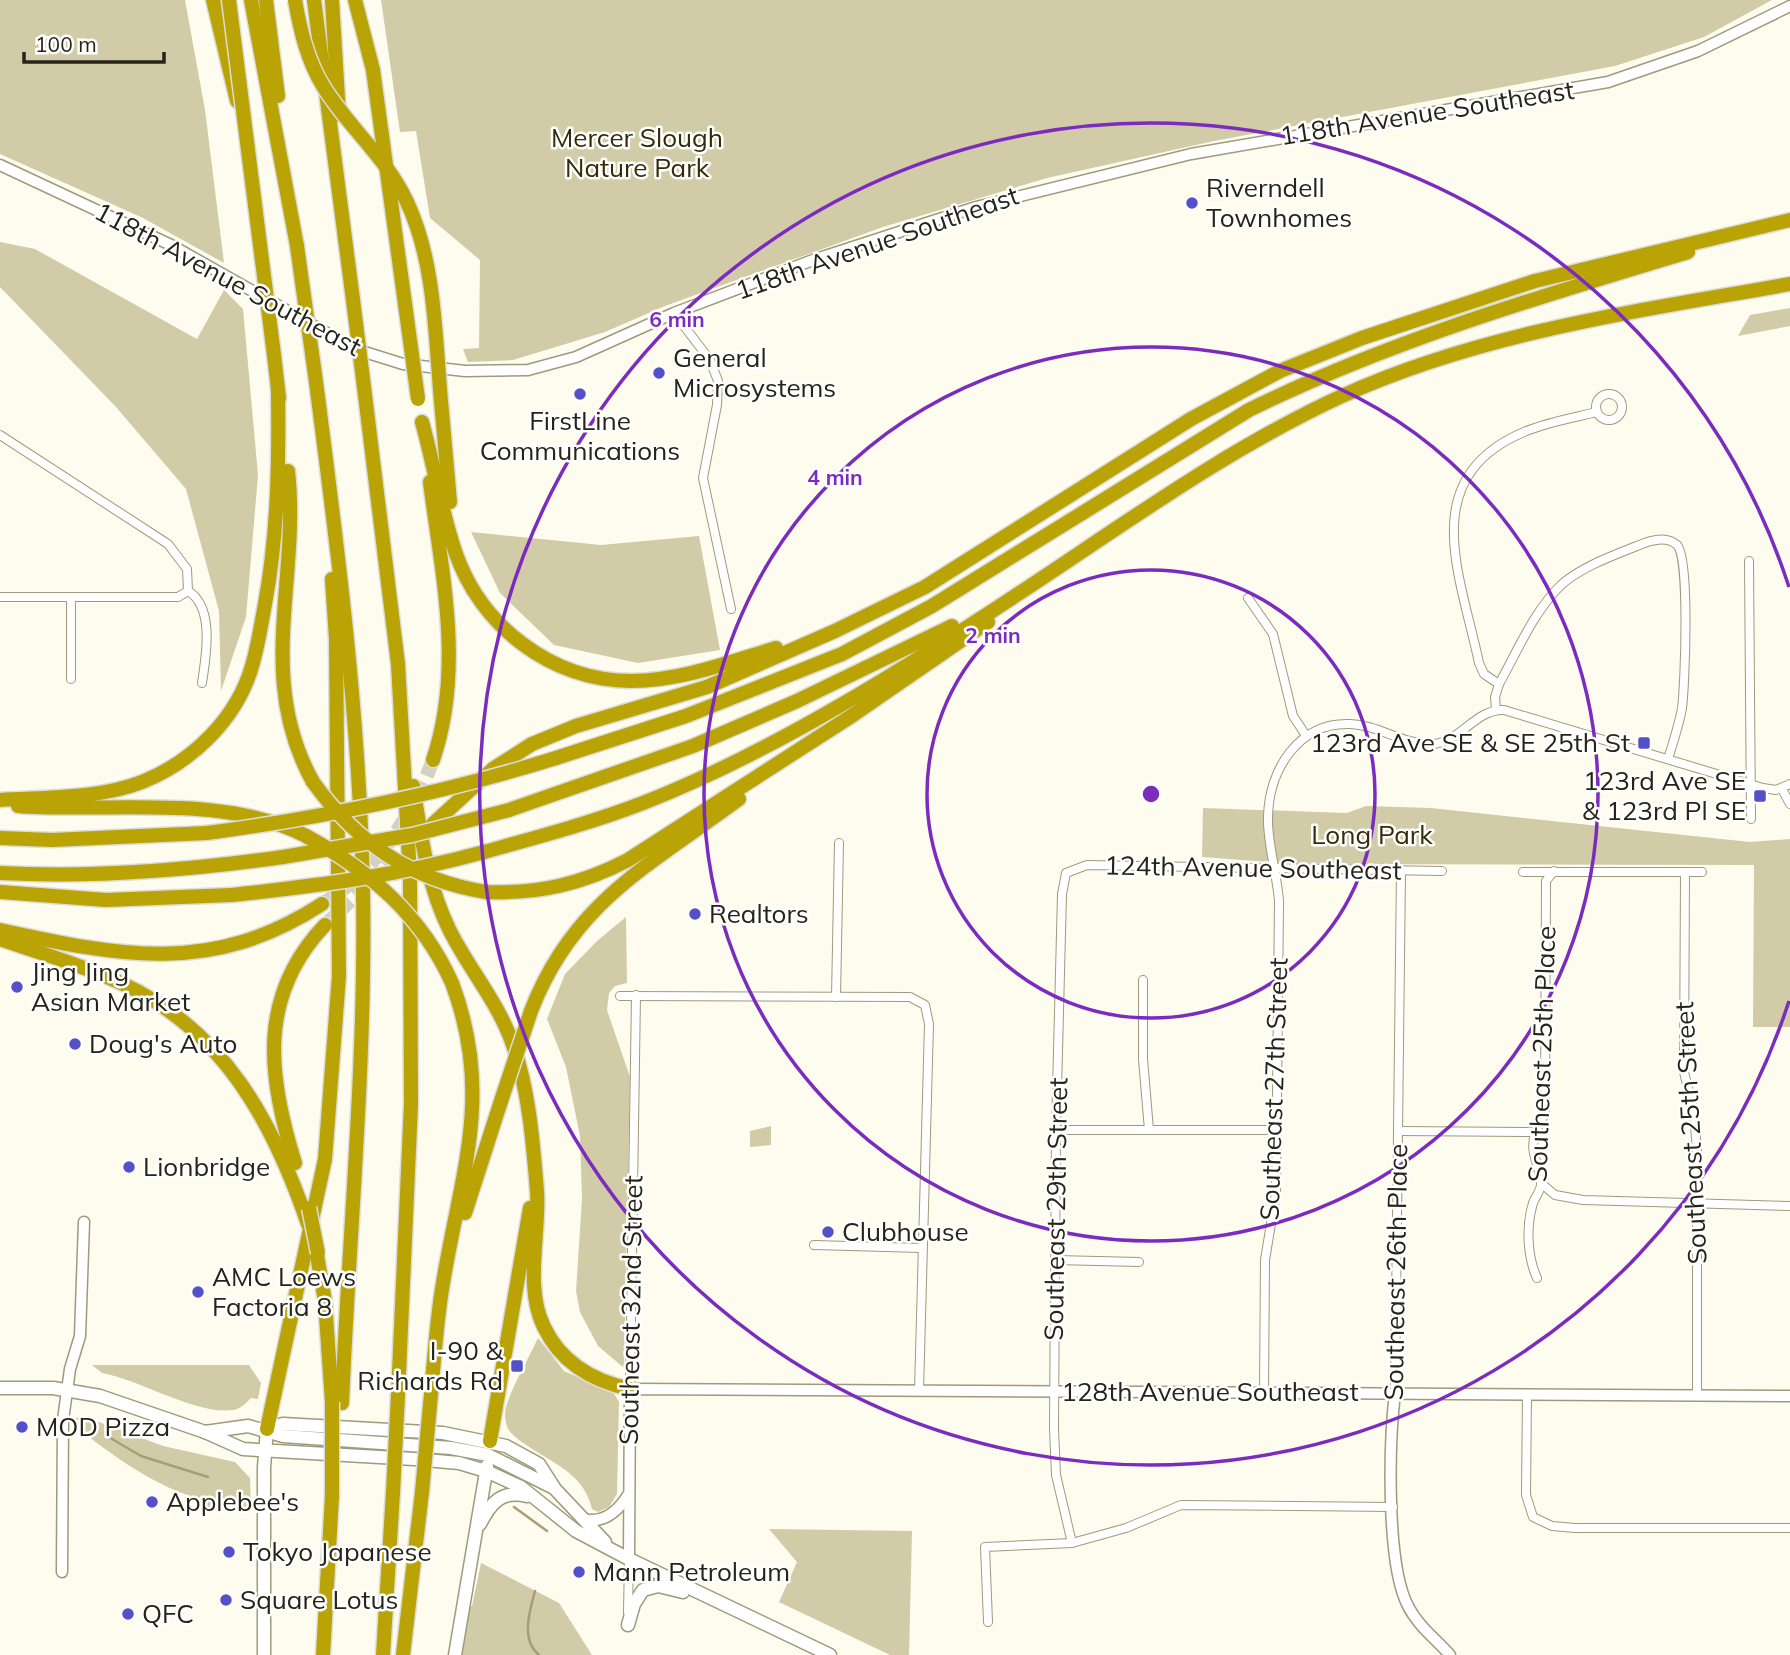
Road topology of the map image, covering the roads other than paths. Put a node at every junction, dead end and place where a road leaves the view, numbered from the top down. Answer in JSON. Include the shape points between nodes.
{"nodes":[{"id":1,"x":213,"y":0,"type":"edge"},
{"id":2,"x":229,"y":0,"type":"edge"},
{"id":3,"x":251,"y":0,"type":"edge"},
{"id":4,"x":265,"y":0,"type":"edge"},
{"id":5,"x":295,"y":0,"type":"edge"},
{"id":6,"x":314,"y":0,"type":"edge"},
{"id":7,"x":332,"y":0,"type":"edge"},
{"id":8,"x":355,"y":0,"type":"edge"},
{"id":9,"x":365,"y":0,"type":"edge"},
{"id":10,"x":1790,"y":6,"type":"edge"},
{"id":11,"x":373,"y":70,"type":"junction"},
{"id":12,"x":337,"y":158,"type":"junction"},
{"id":13,"x":0,"y":164,"type":"edge"},
{"id":14,"x":251,"y":173,"type":"junction"},
{"id":15,"x":1790,"y":221,"type":"edge"},
{"id":16,"x":297,"y":246,"type":"junction"},
{"id":17,"x":1790,"y":284,"type":"edge"},
{"id":18,"x":674,"y":313,"type":"junction"},
{"id":19,"x":278,"y":392,"type":"junction"},
{"id":20,"x":1597,"y":412,"type":"dead end"},
{"id":21,"x":422,"y":422,"type":"junction"},
{"id":22,"x":0,"y":435,"type":"edge"},
{"id":23,"x":324,"y":445,"type":"junction"},
{"id":24,"x":1749,"y":561,"type":"dead end"},
{"id":25,"x":1063,"y":562,"type":"junction"},
{"id":26,"x":468,"y":582,"type":"junction"},
{"id":27,"x":188,"y":591,"type":"junction"},
{"id":28,"x":1017,"y":595,"type":"junction"},
{"id":29,"x":0,"y":597,"type":"edge"},
{"id":30,"x":71,"y":597,"type":"junction"},
{"id":31,"x":1248,"y":598,"type":"dead end"},
{"id":32,"x":731,"y":609,"type":"dead end"},
{"id":33,"x":835,"y":631,"type":"junction"},
{"id":34,"x":71,"y":679,"type":"dead end"},
{"id":35,"x":202,"y":682,"type":"dead end"},
{"id":36,"x":1499,"y":684,"type":"junction"},
{"id":37,"x":1496,"y":710,"type":"junction"},
{"id":38,"x":853,"y":715,"type":"junction"},
{"id":39,"x":402,"y":724,"type":"junction"},
{"id":40,"x":1305,"y":734,"type":"junction"},
{"id":41,"x":1668,"y":759,"type":"junction"},
{"id":42,"x":433,"y":760,"type":"tunnel mouth"},
{"id":43,"x":1751,"y":785,"type":"junction"},
{"id":44,"x":1786,"y":786,"type":"edge"},
{"id":45,"x":0,"y":802,"type":"edge"},
{"id":46,"x":1790,"y":804,"type":"edge"},
{"id":47,"x":1751,"y":819,"type":"dead end"},
{"id":48,"x":433,"y":824,"type":"dead end"},
{"id":49,"x":0,"y":838,"type":"edge"},
{"id":50,"x":839,"y":843,"type":"dead end"},
{"id":51,"x":1277,"y":869,"type":"junction"},
{"id":52,"x":1401,"y":870,"type":"junction"},
{"id":53,"x":1442,"y":871,"type":"dead end"},
{"id":54,"x":1523,"y":872,"type":"dead end"},
{"id":55,"x":1554,"y":872,"type":"junction"},
{"id":56,"x":1685,"y":872,"type":"junction"},
{"id":57,"x":1702,"y":872,"type":"dead end"},
{"id":58,"x":0,"y":873,"type":"edge"},
{"id":59,"x":1066,"y":873,"type":"joint"},
{"id":60,"x":0,"y":892,"type":"edge"},
{"id":61,"x":321,"y":904,"type":"tunnel mouth"},
{"id":62,"x":325,"y":925,"type":"tunnel mouth"},
{"id":63,"x":0,"y":930,"type":"edge"},
{"id":64,"x":0,"y":939,"type":"edge"},
{"id":65,"x":1143,"y":981,"type":"dead end"},
{"id":66,"x":636,"y":995,"type":"junction"},
{"id":67,"x":620,"y":996,"type":"dead end"},
{"id":68,"x":836,"y":996,"type":"junction"},
{"id":69,"x":1056,"y":1129,"type":"junction"},
{"id":70,"x":1149,"y":1129,"type":"junction"},
{"id":71,"x":1278,"y":1130,"type":"junction"},
{"id":72,"x":1399,"y":1131,"type":"junction"},
{"id":73,"x":1535,"y":1132,"type":"junction"},
{"id":74,"x":533,"y":1154,"type":"junction"},
{"id":75,"x":1542,"y":1184,"type":"junction"},
{"id":76,"x":1697,"y":1203,"type":"junction"},
{"id":77,"x":1790,"y":1206,"type":"edge"},
{"id":78,"x":306,"y":1209,"type":"junction"},
{"id":79,"x":83,"y":1222,"type":"dead end"},
{"id":80,"x":814,"y":1245,"type":"dead end"},
{"id":81,"x":921,"y":1248,"type":"junction"},
{"id":82,"x":1056,"y":1260,"type":"junction"},
{"id":83,"x":1139,"y":1262,"type":"dead end"},
{"id":84,"x":1538,"y":1278,"type":"dead end"},
{"id":85,"x":437,"y":1331,"type":"junction"},
{"id":86,"x":0,"y":1388,"type":"edge"},
{"id":87,"x":67,"y":1389,"type":"junction"},
{"id":88,"x":630,"y":1389,"type":"junction"},
{"id":89,"x":919,"y":1391,"type":"junction"},
{"id":90,"x":1054,"y":1391,"type":"junction"},
{"id":91,"x":1264,"y":1393,"type":"junction"},
{"id":92,"x":1395,"y":1393,"type":"junction"},
{"id":93,"x":1527,"y":1394,"type":"junction"},
{"id":94,"x":1697,"y":1395,"type":"junction"},
{"id":95,"x":1790,"y":1396,"type":"edge"},
{"id":96,"x":337,"y":1403,"type":"junction"},
{"id":97,"x":267,"y":1429,"type":"junction"},
{"id":98,"x":205,"y":1432,"type":"junction"},
{"id":99,"x":489,"y":1448,"type":"junction"},
{"id":100,"x":265,"y":1450,"type":"junction"},
{"id":101,"x":486,"y":1471,"type":"junction"},
{"id":102,"x":628,"y":1495,"type":"junction"},
{"id":103,"x":536,"y":1500,"type":"junction"},
{"id":104,"x":1392,"y":1507,"type":"junction"},
{"id":105,"x":584,"y":1519,"type":"junction"},
{"id":106,"x":1790,"y":1528,"type":"edge"},
{"id":107,"x":474,"y":1537,"type":"junction"},
{"id":108,"x":1072,"y":1544,"type":"junction"},
{"id":109,"x":612,"y":1549,"type":"junction"},
{"id":110,"x":629,"y":1559,"type":"junction"},
{"id":111,"x":62,"y":1572,"type":"dead end"},
{"id":112,"x":709,"y":1598,"type":"junction"},
{"id":113,"x":988,"y":1622,"type":"dead end"},
{"id":114,"x":628,"y":1625,"type":"joint"},
{"id":115,"x":264,"y":1655,"type":"edge"},
{"id":116,"x":323,"y":1655,"type":"edge"},
{"id":117,"x":383,"y":1655,"type":"edge"},
{"id":118,"x":404,"y":1655,"type":"edge"},
{"id":119,"x":455,"y":1655,"type":"edge"},
{"id":120,"x":830,"y":1655,"type":"edge"},
{"id":121,"x":1450,"y":1655,"type":"edge"}],
"edges":[{"from":1,"to":14,"type":"highway","bridge":true},
{"from":2,"to":14,"type":"highway","bridge":true},
{"from":3,"to":16,"type":"highway"},
{"from":4,"to":16,"type":"highway"},
{"from":5,"to":26,"type":"highway","bridge":true,"via":[[303,38],[322,84],[388,169],[418,229],[430,290],[451,510]]},
{"from":6,"to":12,"type":"highway","bridge":true},
{"from":7,"to":12,"type":"highway","bridge":true},
{"from":8,"to":11,"type":"highway"},
{"from":9,"to":11,"type":"highway"},
{"from":10,"to":18,"type":"street","name":"118th Avenue Southeast","via":[[1698,51],[1624,78],[1244,143],[1038,189],[908,228]]},
{"from":11,"to":21,"type":"highway","bridge":true},
{"from":12,"to":39,"type":"highway","bridge":true,"via":[[395,632]]},
{"from":13,"to":18,"type":"street","name":"118th Avenue Southeast","via":[[171,245],[347,345],[403,364],[476,372],[528,370],[576,357]]},
{"from":14,"to":19,"type":"highway","bridge":true},
{"from":15,"to":33,"type":"highway","via":[[1535,281],[1362,338],[1280,371],[1191,419],[925,587]]},
{"from":15,"to":49,"type":"highway","bridge":true,"via":[[1441,330],[1299,386],[1249,410],[932,606],[842,654],[686,716],[494,778],[290,822],[207,833]]},
{"from":16,"to":23,"type":"highway","bridge":true},
{"from":17,"to":25,"type":"highway","via":[[1517,335],[1343,396],[1251,444]]},
{"from":18,"to":32,"type":"street","via":[[710,360],[718,381],[703,478]]},
{"from":19,"to":38,"type":"highway","bridge":true,"via":[[289,507],[282,684],[292,732],[313,782],[345,824],[373,848],[422,875],[460,888],[486,892],[551,889],[600,875],[651,847]]},
{"from":19,"to":45,"type":"highway","via":[[278,506],[272,567],[252,668],[233,708],[188,757],[141,783],[97,793]]},
{"from":20,"to":36,"type":"street","via":[[1544,425],[1506,441],[1463,480],[1452,524],[1456,562],[1479,663]]},
{"from":21,"to":26,"type":"highway","via":[[455,551]]},
{"from":21,"to":42,"type":"highway","via":[[451,656],[446,710]]},
{"from":22,"to":27,"type":"street","via":[[168,544],[187,569]]},
{"from":23,"to":96,"type":"highway","via":[[351,674],[363,889],[360,1057]]},
{"from":23,"to":97,"type":"highway","via":[[336,639],[339,976],[325,1159]]},
{"from":24,"to":43,"type":"street"},
{"from":25,"to":28,"type":"highway"},
{"from":25,"to":38,"type":"highway","via":[[967,638]]},
{"from":26,"to":33,"type":"highway","via":[[496,621],[533,653],[561,667],[604,679],[668,677]]},
{"from":27,"to":30,"type":"street","via":[[178,597]]},
{"from":27,"to":35,"type":"street","via":[[206,614]]},
{"from":28,"to":58,"type":"highway","bridge":true,"via":[[693,746],[509,810],[412,835],[282,858],[85,874]]},
{"from":28,"to":60,"type":"highway","bridge":true,"via":[[804,725],[684,786],[573,828],[424,867],[232,895],[106,900]]},
{"from":29,"to":30,"type":"street"},
{"from":30,"to":34,"type":"street"},
{"from":31,"to":40,"type":"street","via":[[1273,634],[1293,716]]},
{"from":33,"to":48,"type":"highway","via":[[707,687],[576,726],[533,744],[493,769]]},
{"from":36,"to":37,"type":"street"},
{"from":36,"to":41,"type":"street","via":[[1562,585],[1582,571],[1650,541],[1676,544],[1685,573],[1684,689]]},
{"from":37,"to":40,"type":"street","via":[[1440,743],[1409,742],[1352,724]]},
{"from":37,"to":41,"type":"street"},
{"from":38,"to":85,"type":"highway","bridge":true,"via":[[614,890],[552,962],[474,1181]]},
{"from":39,"to":74,"type":"highway","via":[[436,898],[513,1045]]},
{"from":39,"to":117,"type":"highway","bridge":true,"via":[[410,889],[411,1104]]},
{"from":40,"to":51,"type":"street","name":"Southeast 27th Street","via":[[1286,755],[1269,803],[1268,830]]},
{"from":41,"to":43,"type":"street"},
{"from":43,"to":44,"type":"street"},
{"from":43,"to":47,"type":"street"},
{"from":44,"to":46,"type":"street"},
{"from":45,"to":85,"type":"highway","bridge":true,"via":[[68,810],[203,810],[263,820],[348,859],[387,891],[433,945],[452,983],[468,1036],[475,1104]]},
{"from":50,"to":68,"type":"street"},
{"from":51,"to":52,"type":"street","name":"124th Avenue Southeast"},
{"from":51,"to":59,"type":"street","name":"124th Avenue Southeast","via":[[1087,865]]},
{"from":51,"to":71,"type":"street","name":"Southeast 27th Street"},
{"from":52,"to":53,"type":"street","name":"124th Avenue Southeast"},
{"from":52,"to":72,"type":"street","name":"Southeast 26th Place"},
{"from":54,"to":55,"type":"street"},
{"from":55,"to":56,"type":"street"},
{"from":55,"to":73,"type":"street","name":"Southeast 25th Place","via":[[1546,881],[1545,1110],[1543,1123]]},
{"from":56,"to":57,"type":"street"},
{"from":56,"to":76,"type":"street","name":"Southeast 25th Street","via":[[1684,1072],[1694,1113]]},
{"from":59,"to":69,"type":"street","name":"Southeast 29th Street"},
{"from":61,"to":63,"type":"highway","via":[[280,929],[247,941],[171,956],[106,952]]},
{"from":62,"to":78,"type":"highway","via":[[291,973],[273,1040],[277,1095]]},
{"from":64,"to":78,"type":"highway","via":[[122,983],[201,1038],[237,1078],[265,1120]]},
{"from":65,"to":70,"type":"street"},
{"from":66,"to":67,"type":"street"},
{"from":66,"to":68,"type":"street"},
{"from":66,"to":88,"type":"street","name":"Southeast 32nd Street"},
{"from":68,"to":81,"type":"street","via":[[910,998],[925,1005],[929,1024],[927,1174]]},
{"from":69,"to":70,"type":"street"},
{"from":69,"to":82,"type":"street","name":"Southeast 29th Street"},
{"from":70,"to":71,"type":"street"},
{"from":71,"to":91,"type":"street","name":"Southeast 27th Street","via":[[1276,1201],[1265,1260]]},
{"from":72,"to":73,"type":"street"},
{"from":72,"to":92,"type":"street","name":"Southeast 26th Place"},
{"from":73,"to":75,"type":"street","name":"Southeast 25th Place","via":[[1533,1159]]},
{"from":74,"to":88,"type":"highway","via":[[535,1280],[542,1325],[552,1343],[579,1370]]},
{"from":74,"to":99,"type":"highway","via":[[530,1208]]},
{"from":75,"to":76,"type":"street","via":[[1568,1199]]},
{"from":75,"to":84,"type":"street","name":"Southeast 25th Place","via":[[1531,1214],[1529,1256]]},
{"from":76,"to":77,"type":"street"},
{"from":76,"to":94,"type":"street","name":"Southeast 25th Street"},
{"from":78,"to":96,"type":"highway","bridge":true,"via":[[318,1253]]},
{"from":79,"to":87,"type":"street","via":[[80,1336]]},
{"from":80,"to":81,"type":"street"},
{"from":81,"to":89,"type":"street"},
{"from":82,"to":83,"type":"street"},
{"from":82,"to":90,"type":"street","name":"Southeast 29th Street"},
{"from":85,"to":118,"type":"highway","bridge":true},
{"from":86,"to":87,"type":"main road"},
{"from":87,"to":98,"type":"main road"},
{"from":87,"to":111,"type":"street"},
{"from":88,"to":89,"type":"street","name":"128th Avenue Southeast"},
{"from":88,"to":102,"type":"street","name":"Southeast 32nd Street"},
{"from":89,"to":90,"type":"street","name":"128th Avenue Southeast"},
{"from":90,"to":91,"type":"street","name":"128th Avenue Southeast"},
{"from":90,"to":108,"type":"street","name":"Southeast 29th Street","via":[[1056,1474]]},
{"from":91,"to":92,"type":"street","name":"128th Avenue Southeast"},
{"from":92,"to":93,"type":"street","name":"128th Avenue Southeast"},
{"from":92,"to":104,"type":"street","name":"Southeast 26th Place"},
{"from":93,"to":94,"type":"street","name":"128th Avenue Southeast"},
{"from":93,"to":106,"type":"street","via":[[1528,1505],[1537,1520],[1562,1528]]},
{"from":94,"to":95,"type":"street","name":"128th Avenue Southeast"},
{"from":96,"to":116,"type":"highway","bridge":true},
{"from":97,"to":98,"type":"main road","via":[[232,1426]]},
{"from":97,"to":99,"type":"main road","via":[[284,1424],[443,1433]]},
{"from":97,"to":100,"type":"main road"},
{"from":98,"to":100,"type":"main road","via":[[232,1446]]},
{"from":99,"to":101,"type":"main road"},
{"from":99,"to":105,"type":"main road","via":[[523,1454],[538,1465]]},
{"from":100,"to":101,"type":"main road","via":[[459,1463]]},
{"from":100,"to":115,"type":"main road"},
{"from":101,"to":103,"type":"main road","via":[[521,1487]]},
{"from":101,"to":107,"type":"main road"},
{"from":102,"to":105,"type":"street","via":[[601,1520]]},
{"from":102,"to":110,"type":"street","name":"Southeast 32nd Street"},
{"from":103,"to":107,"type":"main road","via":[[514,1493],[503,1495],[491,1505]]},
{"from":103,"to":109,"type":"main road","via":[[576,1531]]},
{"from":104,"to":108,"type":"street","via":[[1181,1504]]},
{"from":104,"to":121,"type":"street","name":"Southeast 26th Place","via":[[1397,1571],[1408,1606]]},
{"from":105,"to":109,"type":"main road"},
{"from":107,"to":119,"type":"main road"},
{"from":108,"to":113,"type":"street","via":[[985,1547]]},
{"from":109,"to":110,"type":"main road"},
{"from":110,"to":112,"type":"main road"},
{"from":110,"to":114,"type":"street","name":"Southeast 32nd Street"},
{"from":112,"to":114,"type":"main road","via":[[659,1586],[643,1590]]},
{"from":112,"to":120,"type":"main road"}]}
